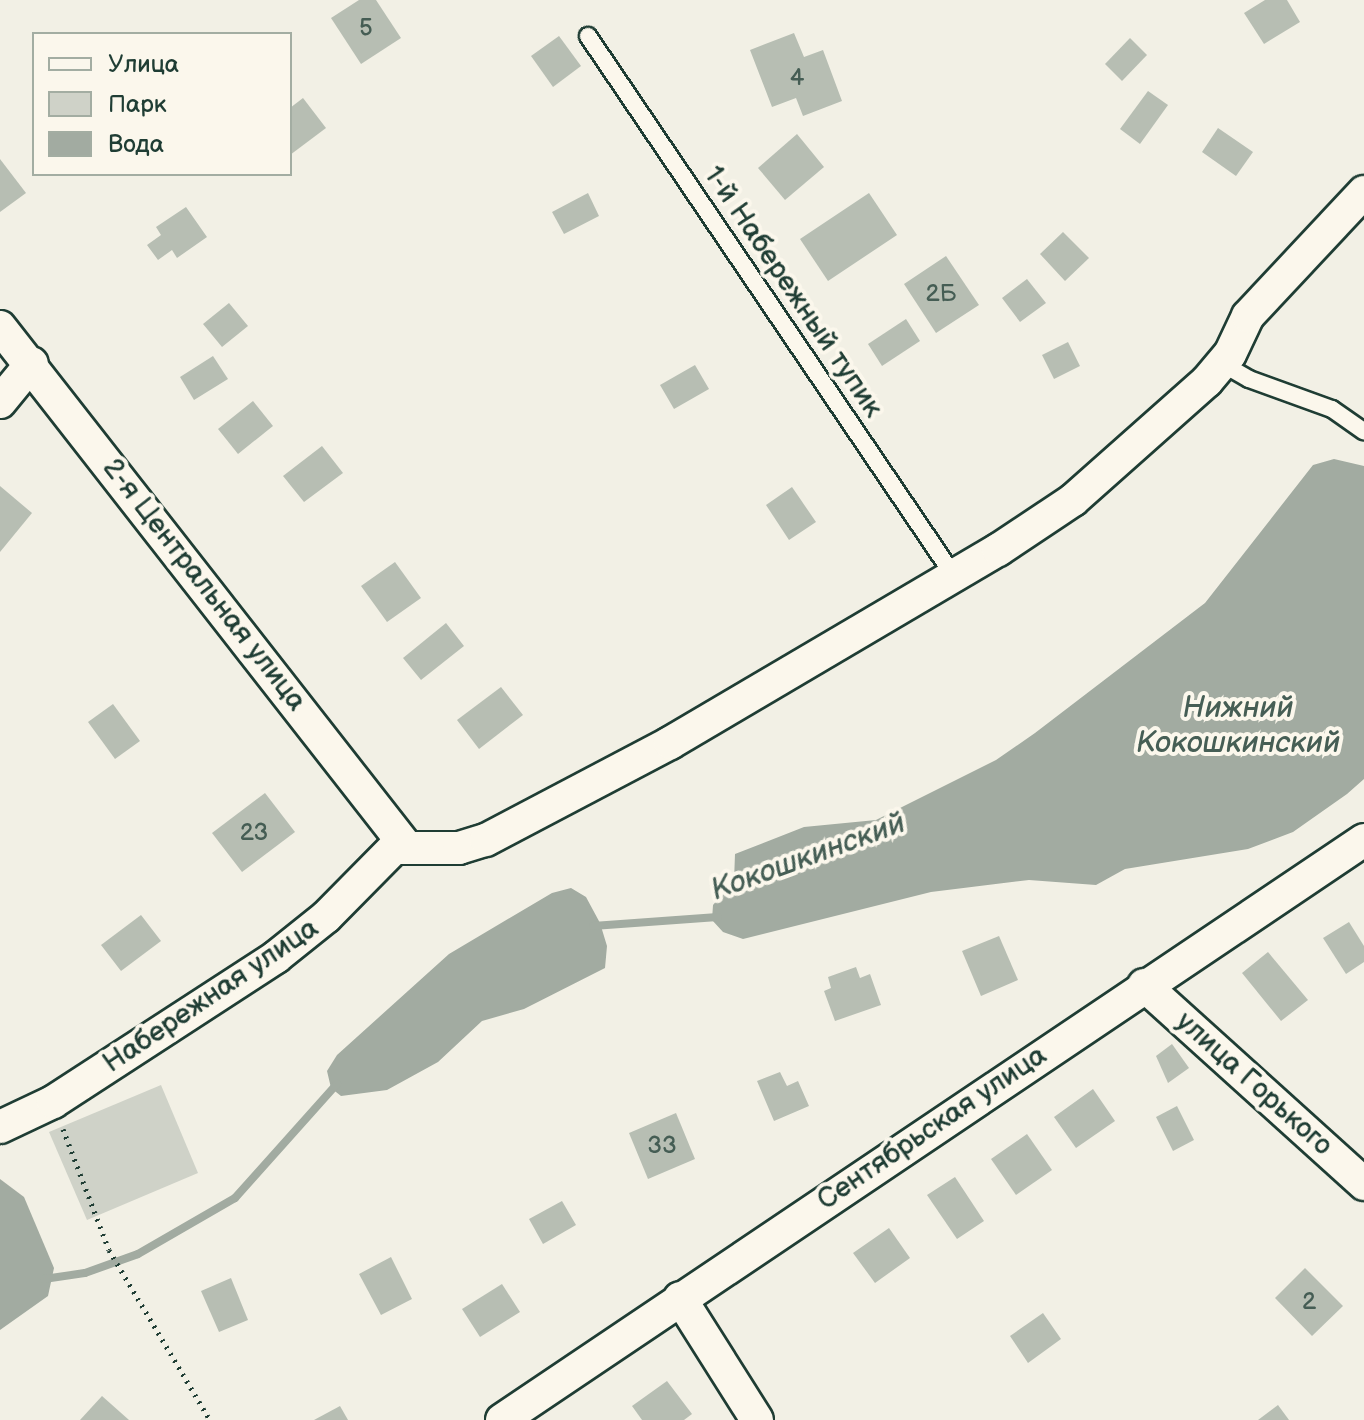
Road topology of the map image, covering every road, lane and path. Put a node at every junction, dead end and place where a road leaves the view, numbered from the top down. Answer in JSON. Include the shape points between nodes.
{"nodes":[{"id":1,"x":588,"y":36,"type":"dead end"},
{"id":2,"x":1364,"y":192,"type":"edge"},
{"id":3,"x":0,"y":327,"type":"edge"},
{"id":4,"x":32,"y":363,"type":"junction"},
{"id":5,"x":1223,"y":364,"type":"junction"},
{"id":6,"x":0,"y":402,"type":"edge"},
{"id":7,"x":1364,"y":431,"type":"edge"},
{"id":8,"x":954,"y":576,"type":"junction"},
{"id":9,"x":1364,"y":840,"type":"edge"},
{"id":10,"x":405,"y":845,"type":"junction"},
{"id":11,"x":1144,"y":985,"type":"junction"},
{"id":12,"x":53,"y":1102,"type":"junction"},
{"id":13,"x":0,"y":1127,"type":"edge"},
{"id":14,"x":1364,"y":1184,"type":"edge"},
{"id":15,"x":680,"y":1298,"type":"junction"},
{"id":16,"x":210,"y":1420,"type":"edge"},
{"id":17,"x":502,"y":1420,"type":"edge"},
{"id":18,"x":757,"y":1420,"type":"edge"}],
"edges":[{"from":1,"to":8,"type":"lane","name":"1-й Набережный тупик"},
{"from":2,"to":5,"type":"street","via":[[1248,316]]},
{"from":3,"to":4,"type":"street","name":"2-я Центральная улица"},
{"from":4,"to":6,"type":"street"},
{"from":4,"to":10,"type":"street","name":"2-я Центральная улица"},
{"from":5,"to":7,"type":"lane","via":[[1332,409]]},
{"from":5,"to":8,"type":"street","via":[[1100,480]]},
{"from":8,"to":10,"type":"street","via":[[670,743],[486,840],[459,848]]},
{"from":9,"to":11,"type":"street","name":"Сентябрьская улица"},
{"from":10,"to":12,"type":"street","name":"Набережная улица","via":[[382,856],[344,901],[276,957]]},
{"from":11,"to":14,"type":"street","name":"улица Горького"},
{"from":11,"to":15,"type":"street","name":"Сентябрьская улица"},
{"from":12,"to":13,"type":"street","name":"Набережная улица"},
{"from":12,"to":16,"type":"path","via":[[109,1250]]},
{"from":15,"to":17,"type":"street","name":"Сентябрьская улица"},
{"from":15,"to":18,"type":"street"}]}
